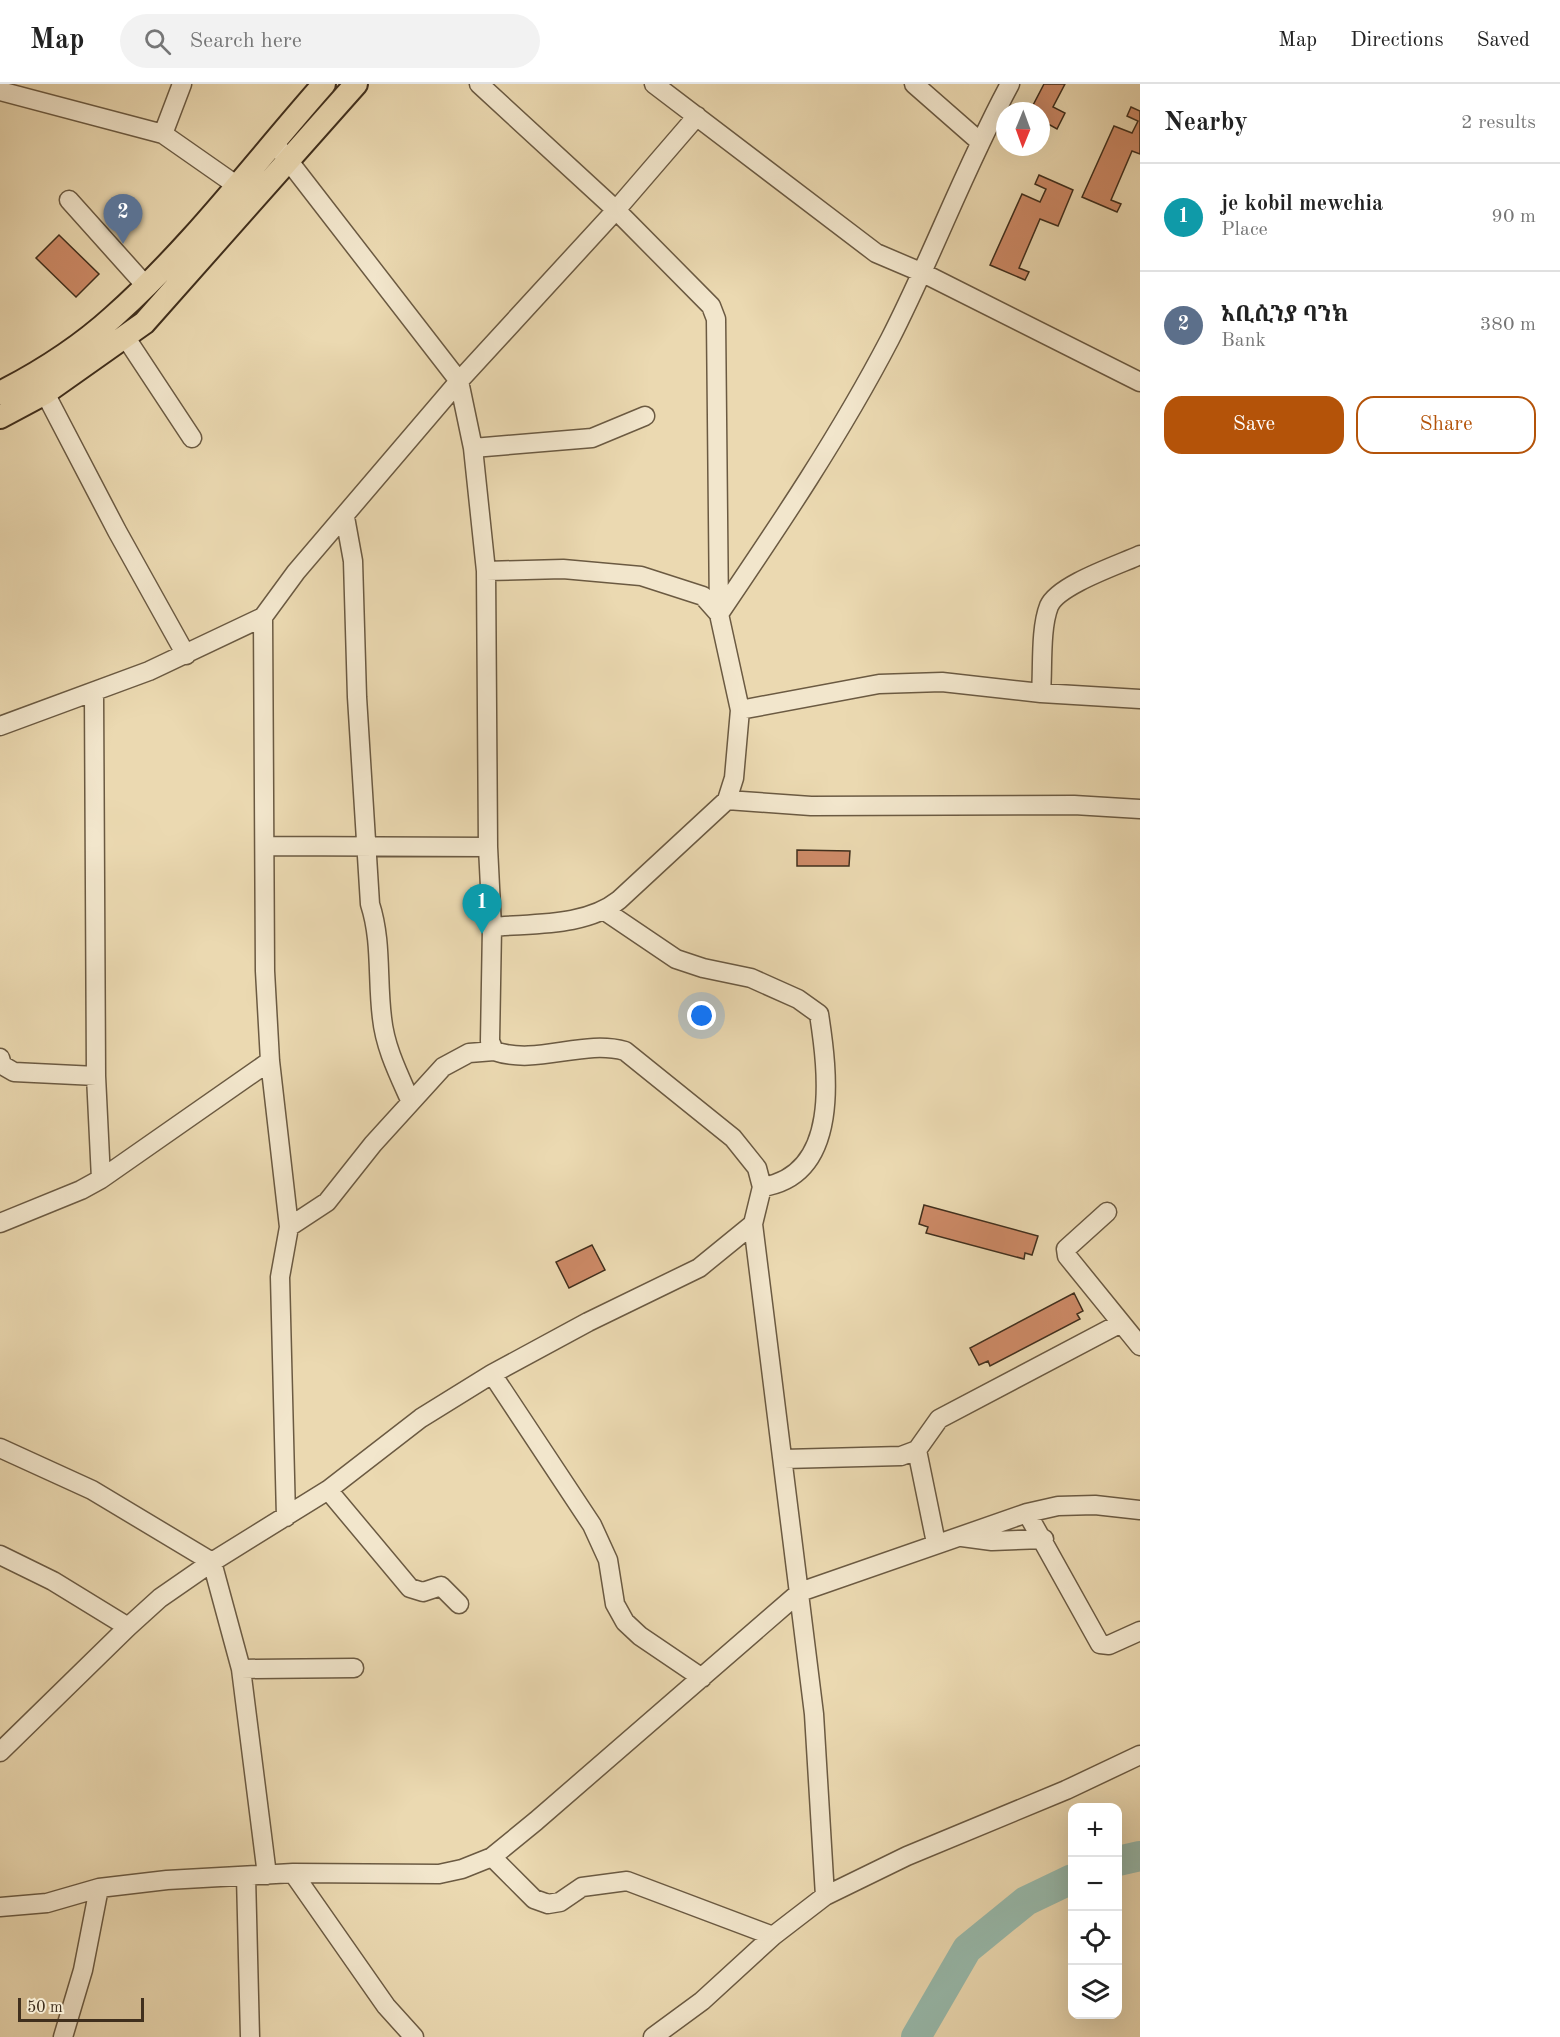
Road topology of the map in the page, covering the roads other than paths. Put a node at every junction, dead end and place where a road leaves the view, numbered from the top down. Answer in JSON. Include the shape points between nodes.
{"nodes":[{"id":1,"x":182,"y":84,"type":"edge"},
{"id":2,"x":324,"y":84,"type":"edge"},
{"id":3,"x":356,"y":84,"type":"edge"},
{"id":4,"x":479,"y":84,"type":"edge"},
{"id":5,"x":654,"y":84,"type":"edge"},
{"id":6,"x":914,"y":84,"type":"edge"},
{"id":7,"x":1010,"y":84,"type":"edge"},
{"id":8,"x":26,"y":90,"type":"edge"},
{"id":9,"x":0,"y":91,"type":"edge"},
{"id":10,"x":697,"y":116,"type":"junction"},
{"id":11,"x":163,"y":134,"type":"junction"},
{"id":12,"x":979,"y":141,"type":"junction"},
{"id":13,"x":273,"y":142,"type":"junction"},
{"id":14,"x":290,"y":160,"type":"junction"},
{"id":15,"x":236,"y":185,"type":"junction"},
{"id":16,"x":69,"y":200,"type":"dead end"},
{"id":17,"x":616,"y":210,"type":"junction"},
{"id":18,"x":923,"y":273,"type":"junction"},
{"id":19,"x":146,"y":286,"type":"junction"},
{"id":20,"x":126,"y":338,"type":"junction"},
{"id":21,"x":459,"y":381,"type":"junction"},
{"id":22,"x":1140,"y":381,"type":"edge"},
{"id":23,"x":0,"y":393,"type":"edge"},
{"id":24,"x":45,"y":393,"type":"junction"},
{"id":25,"x":645,"y":416,"type":"dead end"},
{"id":26,"x":0,"y":417,"type":"edge"},
{"id":27,"x":192,"y":438,"type":"dead end"},
{"id":28,"x":473,"y":448,"type":"junction"},
{"id":29,"x":345,"y":517,"type":"junction"},
{"id":30,"x":1140,"y":555,"type":"edge"},
{"id":31,"x":486,"y":570,"type":"junction"},
{"id":32,"x":719,"y":614,"type":"junction"},
{"id":33,"x":263,"y":617,"type":"junction"},
{"id":34,"x":186,"y":655,"type":"junction"},
{"id":35,"x":1041,"y":693,"type":"junction"},
{"id":36,"x":94,"y":694,"type":"junction"},
{"id":37,"x":1140,"y":699,"type":"edge"},
{"id":38,"x":740,"y":710,"type":"junction"},
{"id":39,"x":0,"y":726,"type":"edge"},
{"id":40,"x":727,"y":800,"type":"junction"},
{"id":41,"x":1140,"y":808,"type":"edge"},
{"id":42,"x":366,"y":845,"type":"junction"},
{"id":43,"x":266,"y":846,"type":"junction"},
{"id":44,"x":488,"y":847,"type":"junction"},
{"id":45,"x":605,"y":911,"type":"junction"},
{"id":46,"x":492,"y":927,"type":"junction"},
{"id":47,"x":494,"y":1051,"type":"junction"},
{"id":48,"x":0,"y":1058,"type":"edge"},
{"id":49,"x":270,"y":1061,"type":"junction"},
{"id":50,"x":96,"y":1076,"type":"junction"},
{"id":51,"x":410,"y":1100,"type":"junction"},
{"id":52,"x":100,"y":1179,"type":"junction"},
{"id":53,"x":762,"y":1187,"type":"junction"},
{"id":54,"x":1107,"y":1212,"type":"dead end"},
{"id":55,"x":0,"y":1223,"type":"edge"},
{"id":56,"x":753,"y":1224,"type":"junction"},
{"id":57,"x":289,"y":1227,"type":"junction"},
{"id":58,"x":1121,"y":1323,"type":"junction"},
{"id":59,"x":1140,"y":1346,"type":"edge"},
{"id":60,"x":492,"y":1374,"type":"junction"},
{"id":61,"x":0,"y":1448,"type":"edge"},
{"id":62,"x":917,"y":1450,"type":"junction"},
{"id":63,"x":784,"y":1459,"type":"junction"},
{"id":64,"x":328,"y":1490,"type":"junction"},
{"id":65,"x":1140,"y":1510,"type":"edge"},
{"id":66,"x":1027,"y":1513,"type":"junction"},
{"id":67,"x":286,"y":1516,"type":"junction"},
{"id":68,"x":960,"y":1537,"type":"junction"},
{"id":69,"x":1044,"y":1539,"type":"junction"},
{"id":70,"x":936,"y":1543,"type":"junction"},
{"id":71,"x":0,"y":1555,"type":"edge"},
{"id":72,"x":212,"y":1562,"type":"junction"},
{"id":73,"x":800,"y":1592,"type":"junction"},
{"id":74,"x":459,"y":1604,"type":"dead end"},
{"id":75,"x":128,"y":1627,"type":"junction"},
{"id":76,"x":1140,"y":1631,"type":"edge"},
{"id":77,"x":354,"y":1668,"type":"dead end"},
{"id":78,"x":242,"y":1670,"type":"junction"},
{"id":79,"x":702,"y":1678,"type":"junction"},
{"id":80,"x":0,"y":1752,"type":"edge"},
{"id":81,"x":1140,"y":1755,"type":"edge"},
{"id":82,"x":492,"y":1857,"type":"junction"},
{"id":83,"x":293,"y":1873,"type":"junction"},
{"id":84,"x":267,"y":1875,"type":"junction"},
{"id":85,"x":246,"y":1876,"type":"junction"},
{"id":86,"x":99,"y":1888,"type":"junction"},
{"id":87,"x":825,"y":1896,"type":"junction"},
{"id":88,"x":0,"y":1906,"type":"edge"},
{"id":89,"x":773,"y":1936,"type":"junction"},
{"id":90,"x":63,"y":2037,"type":"edge"},
{"id":91,"x":250,"y":2037,"type":"edge"},
{"id":92,"x":414,"y":2037,"type":"edge"},
{"id":93,"x":653,"y":2037,"type":"edge"}],
"edges":[{"from":1,"to":11,"type":"street"},
{"from":2,"to":13,"type":"main road"},
{"from":3,"to":14,"type":"main road"},
{"from":4,"to":17,"type":"street"},
{"from":5,"to":10,"type":"street"},
{"from":6,"to":12,"type":"street"},
{"from":7,"to":12,"type":"street"},
{"from":8,"to":9,"type":"street"},
{"from":8,"to":11,"type":"street"},
{"from":10,"to":17,"type":"street"},
{"from":10,"to":18,"type":"street","via":[[876,253]]},
{"from":11,"to":15,"type":"street"},
{"from":12,"to":18,"type":"street"},
{"from":13,"to":14,"type":"street"},
{"from":13,"to":15,"type":"main road"},
{"from":14,"to":20,"type":"main road","via":[[144,323]]},
{"from":14,"to":21,"type":"street"},
{"from":15,"to":19,"type":"main road"},
{"from":16,"to":19,"type":"street"},
{"from":17,"to":21,"type":"street"},
{"from":17,"to":32,"type":"street","via":[[711,306],[716,319]]},
{"from":18,"to":22,"type":"street"},
{"from":18,"to":32,"type":"street","via":[[814,472]]},
{"from":19,"to":23,"type":"main road","via":[[112,318],[31,377]]},
{"from":20,"to":24,"type":"main road"},
{"from":20,"to":27,"type":"street"},
{"from":21,"to":28,"type":"street"},
{"from":21,"to":29,"type":"street"},
{"from":24,"to":26,"type":"main road"},
{"from":24,"to":34,"type":"street"},
{"from":25,"to":28,"type":"street","via":[[592,438]]},
{"from":28,"to":31,"type":"street"},
{"from":29,"to":33,"type":"street","via":[[296,572]]},
{"from":29,"to":42,"type":"street","via":[[353,561]]},
{"from":30,"to":35,"type":"street","via":[[1060,591],[1050,604]]},
{"from":31,"to":32,"type":"street","via":[[563,569],[641,576],[703,596]]},
{"from":31,"to":44,"type":"street"},
{"from":32,"to":38,"type":"street"},
{"from":33,"to":34,"type":"street"},
{"from":33,"to":43,"type":"street"},
{"from":34,"to":36,"type":"street"},
{"from":35,"to":37,"type":"street"},
{"from":35,"to":38,"type":"street","via":[[942,682],[879,684]]},
{"from":36,"to":39,"type":"street"},
{"from":36,"to":50,"type":"street"},
{"from":38,"to":40,"type":"street","via":[[734,778]]},
{"from":40,"to":41,"type":"street","via":[[811,806]]},
{"from":40,"to":45,"type":"street"},
{"from":42,"to":43,"type":"street"},
{"from":42,"to":44,"type":"street"},
{"from":42,"to":51,"type":"street","via":[[370,904],[378,928],[382,1020],[387,1047]]},
{"from":43,"to":49,"type":"street","via":[[265,971]]},
{"from":44,"to":46,"type":"street"},
{"from":45,"to":46,"type":"street","via":[[587,917]]},
{"from":45,"to":53,"type":"street","via":[[676,959],[751,978],[798,999],[819,1014],[826,1075],[823,1123],[814,1152],[798,1172],[780,1185]]},
{"from":46,"to":47,"type":"street","via":[[490,1041]]},
{"from":47,"to":51,"type":"street","via":[[469,1053],[442,1067]]},
{"from":47,"to":53,"type":"street","via":[[510,1056],[542,1056],[607,1046],[625,1051],[733,1138],[757,1168]]},
{"from":48,"to":50,"type":"street","via":[[2,1065],[14,1072]]},
{"from":49,"to":52,"type":"street"},
{"from":49,"to":57,"type":"street"},
{"from":50,"to":52,"type":"street"},
{"from":51,"to":57,"type":"street","via":[[327,1202]]},
{"from":52,"to":55,"type":"street"},
{"from":53,"to":56,"type":"street"},
{"from":54,"to":58,"type":"street","via":[[1066,1250]]},
{"from":56,"to":60,"type":"street","via":[[699,1268]]},
{"from":56,"to":63,"type":"street"},
{"from":57,"to":67,"type":"street","via":[[280,1277]]},
{"from":58,"to":59,"type":"street"},
{"from":58,"to":62,"type":"street","via":[[939,1419]]},
{"from":60,"to":64,"type":"street","via":[[421,1419]]},
{"from":60,"to":79,"type":"street","via":[[592,1525],[608,1560],[615,1604],[625,1622]]},
{"from":61,"to":72,"type":"street","via":[[92,1490]]},
{"from":62,"to":63,"type":"street","via":[[901,1456]]},
{"from":62,"to":70,"type":"street"},
{"from":63,"to":73,"type":"street"},
{"from":64,"to":67,"type":"street"},
{"from":64,"to":74,"type":"street","via":[[410,1588],[423,1592],[441,1586]]},
{"from":65,"to":66,"type":"street","via":[[1095,1505],[1058,1506]]},
{"from":66,"to":68,"type":"street"},
{"from":66,"to":69,"type":"street"},
{"from":67,"to":72,"type":"street"},
{"from":68,"to":69,"type":"street","via":[[992,1541]]},
{"from":68,"to":70,"type":"street"},
{"from":69,"to":76,"type":"street","via":[[1100,1644],[1109,1645]]},
{"from":70,"to":73,"type":"street"},
{"from":71,"to":75,"type":"street","via":[[53,1581]]},
{"from":72,"to":75,"type":"street","via":[[160,1598]]},
{"from":72,"to":78,"type":"street"},
{"from":73,"to":79,"type":"street"},
{"from":73,"to":87,"type":"street","via":[[814,1714]]},
{"from":75,"to":80,"type":"street"},
{"from":77,"to":78,"type":"street"},
{"from":78,"to":84,"type":"street"},
{"from":79,"to":82,"type":"street"},
{"from":81,"to":87,"type":"street","via":[[907,1856]]},
{"from":82,"to":83,"type":"street","via":[[439,1874]]},
{"from":82,"to":89,"type":"street","via":[[534,1899],[548,1904],[560,1902],[582,1887],[627,1881]]},
{"from":83,"to":84,"type":"street"},
{"from":83,"to":92,"type":"street","via":[[386,2006]]},
{"from":84,"to":85,"type":"street"},
{"from":85,"to":86,"type":"street"},
{"from":85,"to":91,"type":"street"},
{"from":86,"to":88,"type":"street","via":[[46,1903]]},
{"from":86,"to":90,"type":"street","via":[[83,1970]]},
{"from":87,"to":89,"type":"street"},
{"from":89,"to":93,"type":"street","via":[[702,2001]]}]}
